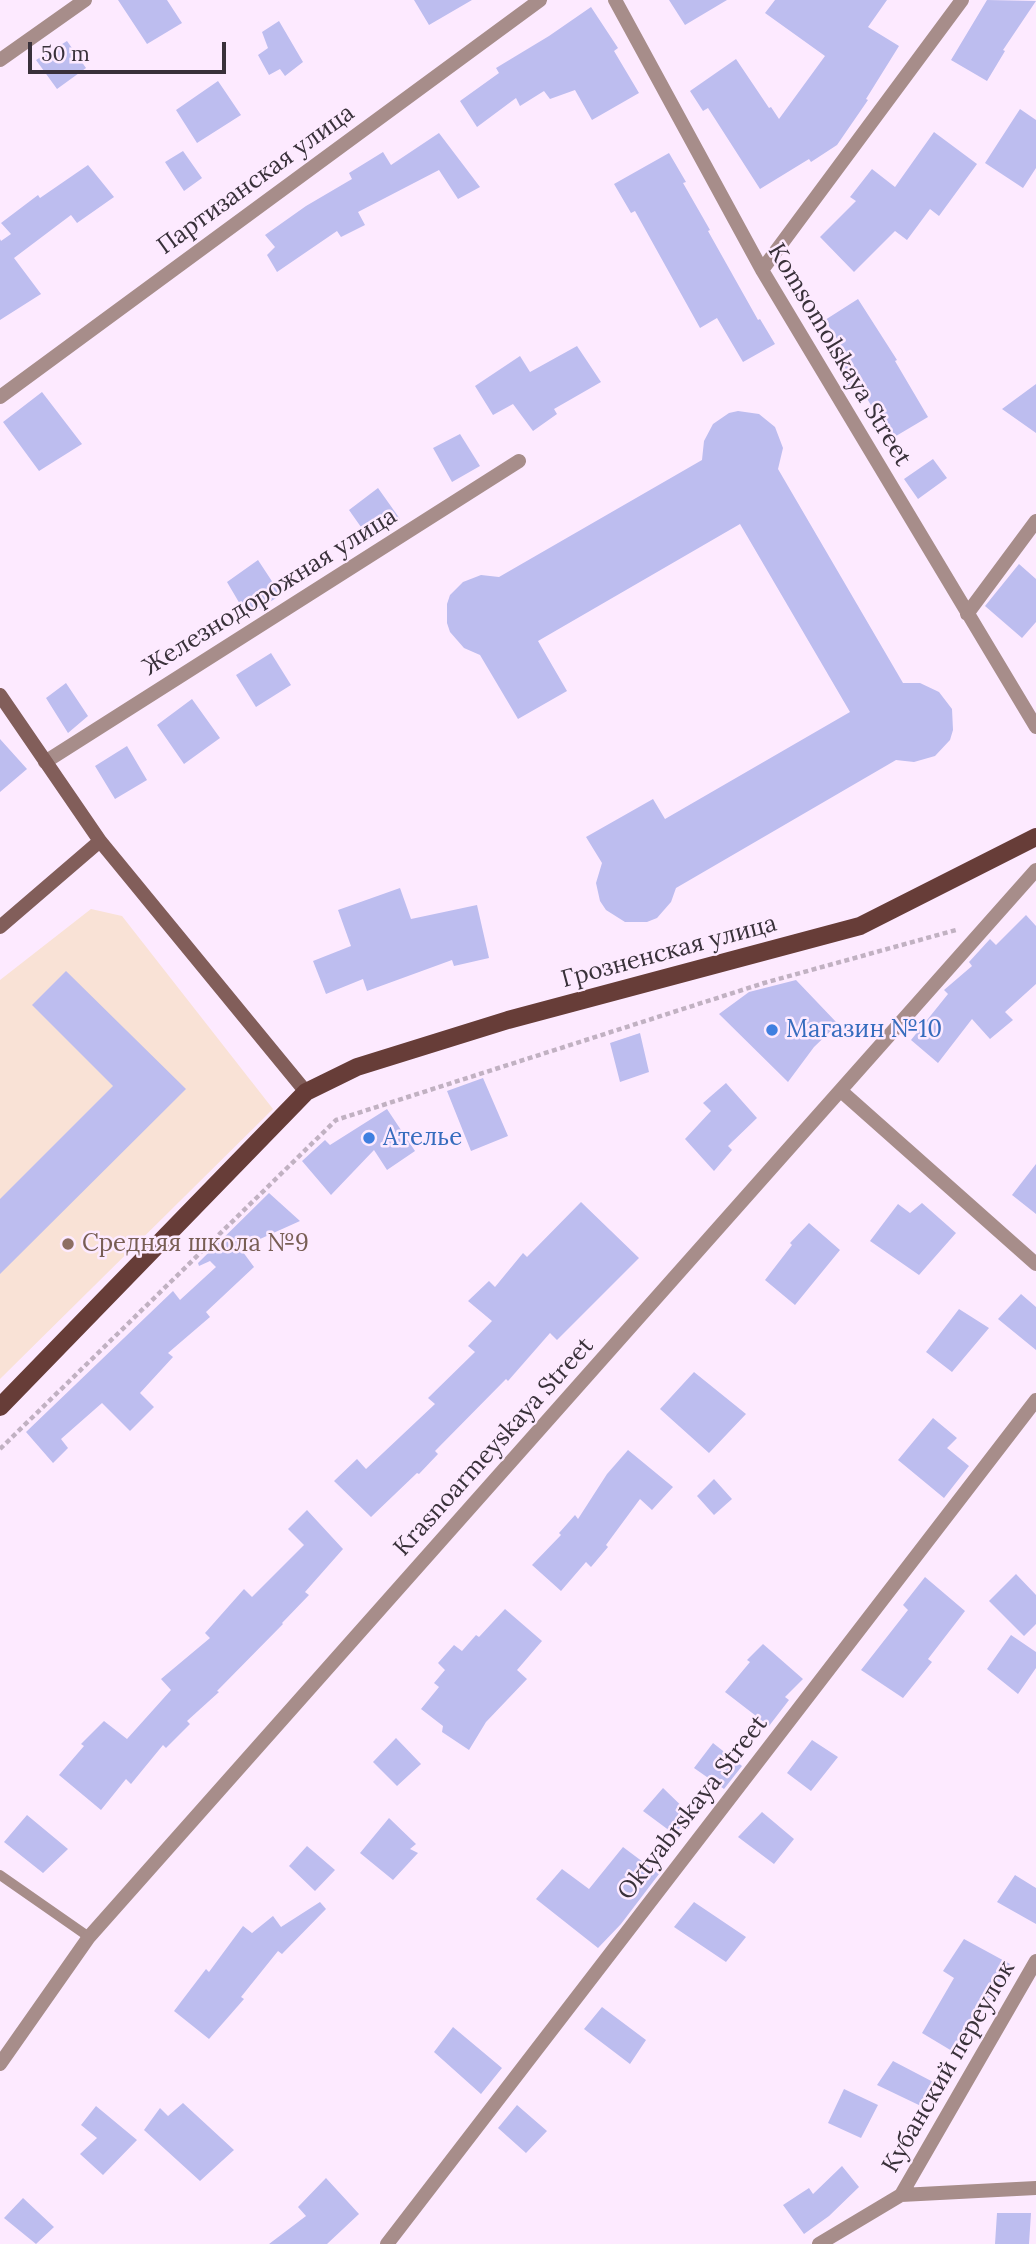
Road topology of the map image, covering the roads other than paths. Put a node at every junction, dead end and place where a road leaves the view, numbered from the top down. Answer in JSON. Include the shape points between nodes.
{"nodes":[{"id":1,"x":85,"y":0,"type":"edge"},
{"id":2,"x":540,"y":0,"type":"edge"},
{"id":3,"x":615,"y":0,"type":"edge"},
{"id":4,"x":962,"y":0,"type":"edge"},
{"id":5,"x":0,"y":60,"type":"edge"},
{"id":6,"x":762,"y":270,"type":"junction"},
{"id":7,"x":0,"y":397,"type":"edge"},
{"id":8,"x":519,"y":461,"type":"dead end"},
{"id":9,"x":1036,"y":521,"type":"edge"},
{"id":10,"x":967,"y":614,"type":"junction"},
{"id":11,"x":0,"y":695,"type":"edge"},
{"id":12,"x":1036,"y":727,"type":"edge"},
{"id":13,"x":45,"y":762,"type":"junction"},
{"id":14,"x":1036,"y":837,"type":"edge"},
{"id":15,"x":100,"y":841,"type":"junction"},
{"id":16,"x":1036,"y":870,"type":"edge"},
{"id":17,"x":0,"y":927,"type":"edge"},
{"id":18,"x":841,"y":1091,"type":"junction"},
{"id":19,"x":306,"y":1092,"type":"junction"},
{"id":20,"x":1036,"y":1264,"type":"edge"},
{"id":21,"x":1036,"y":1400,"type":"edge"},
{"id":22,"x":0,"y":1407,"type":"edge"},
{"id":23,"x":0,"y":1875,"type":"edge"},
{"id":24,"x":89,"y":1937,"type":"junction"},
{"id":25,"x":1036,"y":1961,"type":"edge"},
{"id":26,"x":0,"y":2064,"type":"edge"},
{"id":27,"x":1036,"y":2188,"type":"edge"},
{"id":28,"x":901,"y":2196,"type":"junction"},
{"id":29,"x":387,"y":2244,"type":"edge"},
{"id":30,"x":819,"y":2244,"type":"edge"}],
"edges":[{"from":1,"to":5,"type":"street"},
{"from":2,"to":7,"type":"street","name":"Партизанская улица"},
{"from":3,"to":6,"type":"street","name":"Komsomolskaya Street"},
{"from":4,"to":6,"type":"street"},
{"from":6,"to":10,"type":"street","name":"Komsomolskaya Street"},
{"from":8,"to":13,"type":"street","name":"Железнодорожная улица"},
{"from":9,"to":10,"type":"street"},
{"from":10,"to":12,"type":"street","name":"Komsomolskaya Street"},
{"from":11,"to":13,"type":"street"},
{"from":13,"to":15,"type":"street"},
{"from":14,"to":19,"type":"main road","name":"Грозненская улица","via":[[860,926],[508,1020],[357,1067]]},
{"from":15,"to":17,"type":"street"},
{"from":15,"to":19,"type":"street"},
{"from":16,"to":18,"type":"street","name":"Krasnoarmeyskaya Street"},
{"from":18,"to":20,"type":"street"},
{"from":18,"to":24,"type":"street","name":"Krasnoarmeyskaya Street"},
{"from":19,"to":22,"type":"main road","name":"Грозненская улица"},
{"from":21,"to":29,"type":"street","name":"Oktyabrskaya Street"},
{"from":23,"to":24,"type":"lane"},
{"from":24,"to":26,"type":"street","name":"Krasnoarmeyskaya Street"},
{"from":25,"to":28,"type":"street","name":"Кубанский переулок"},
{"from":27,"to":28,"type":"street"},
{"from":28,"to":30,"type":"street"}]}
